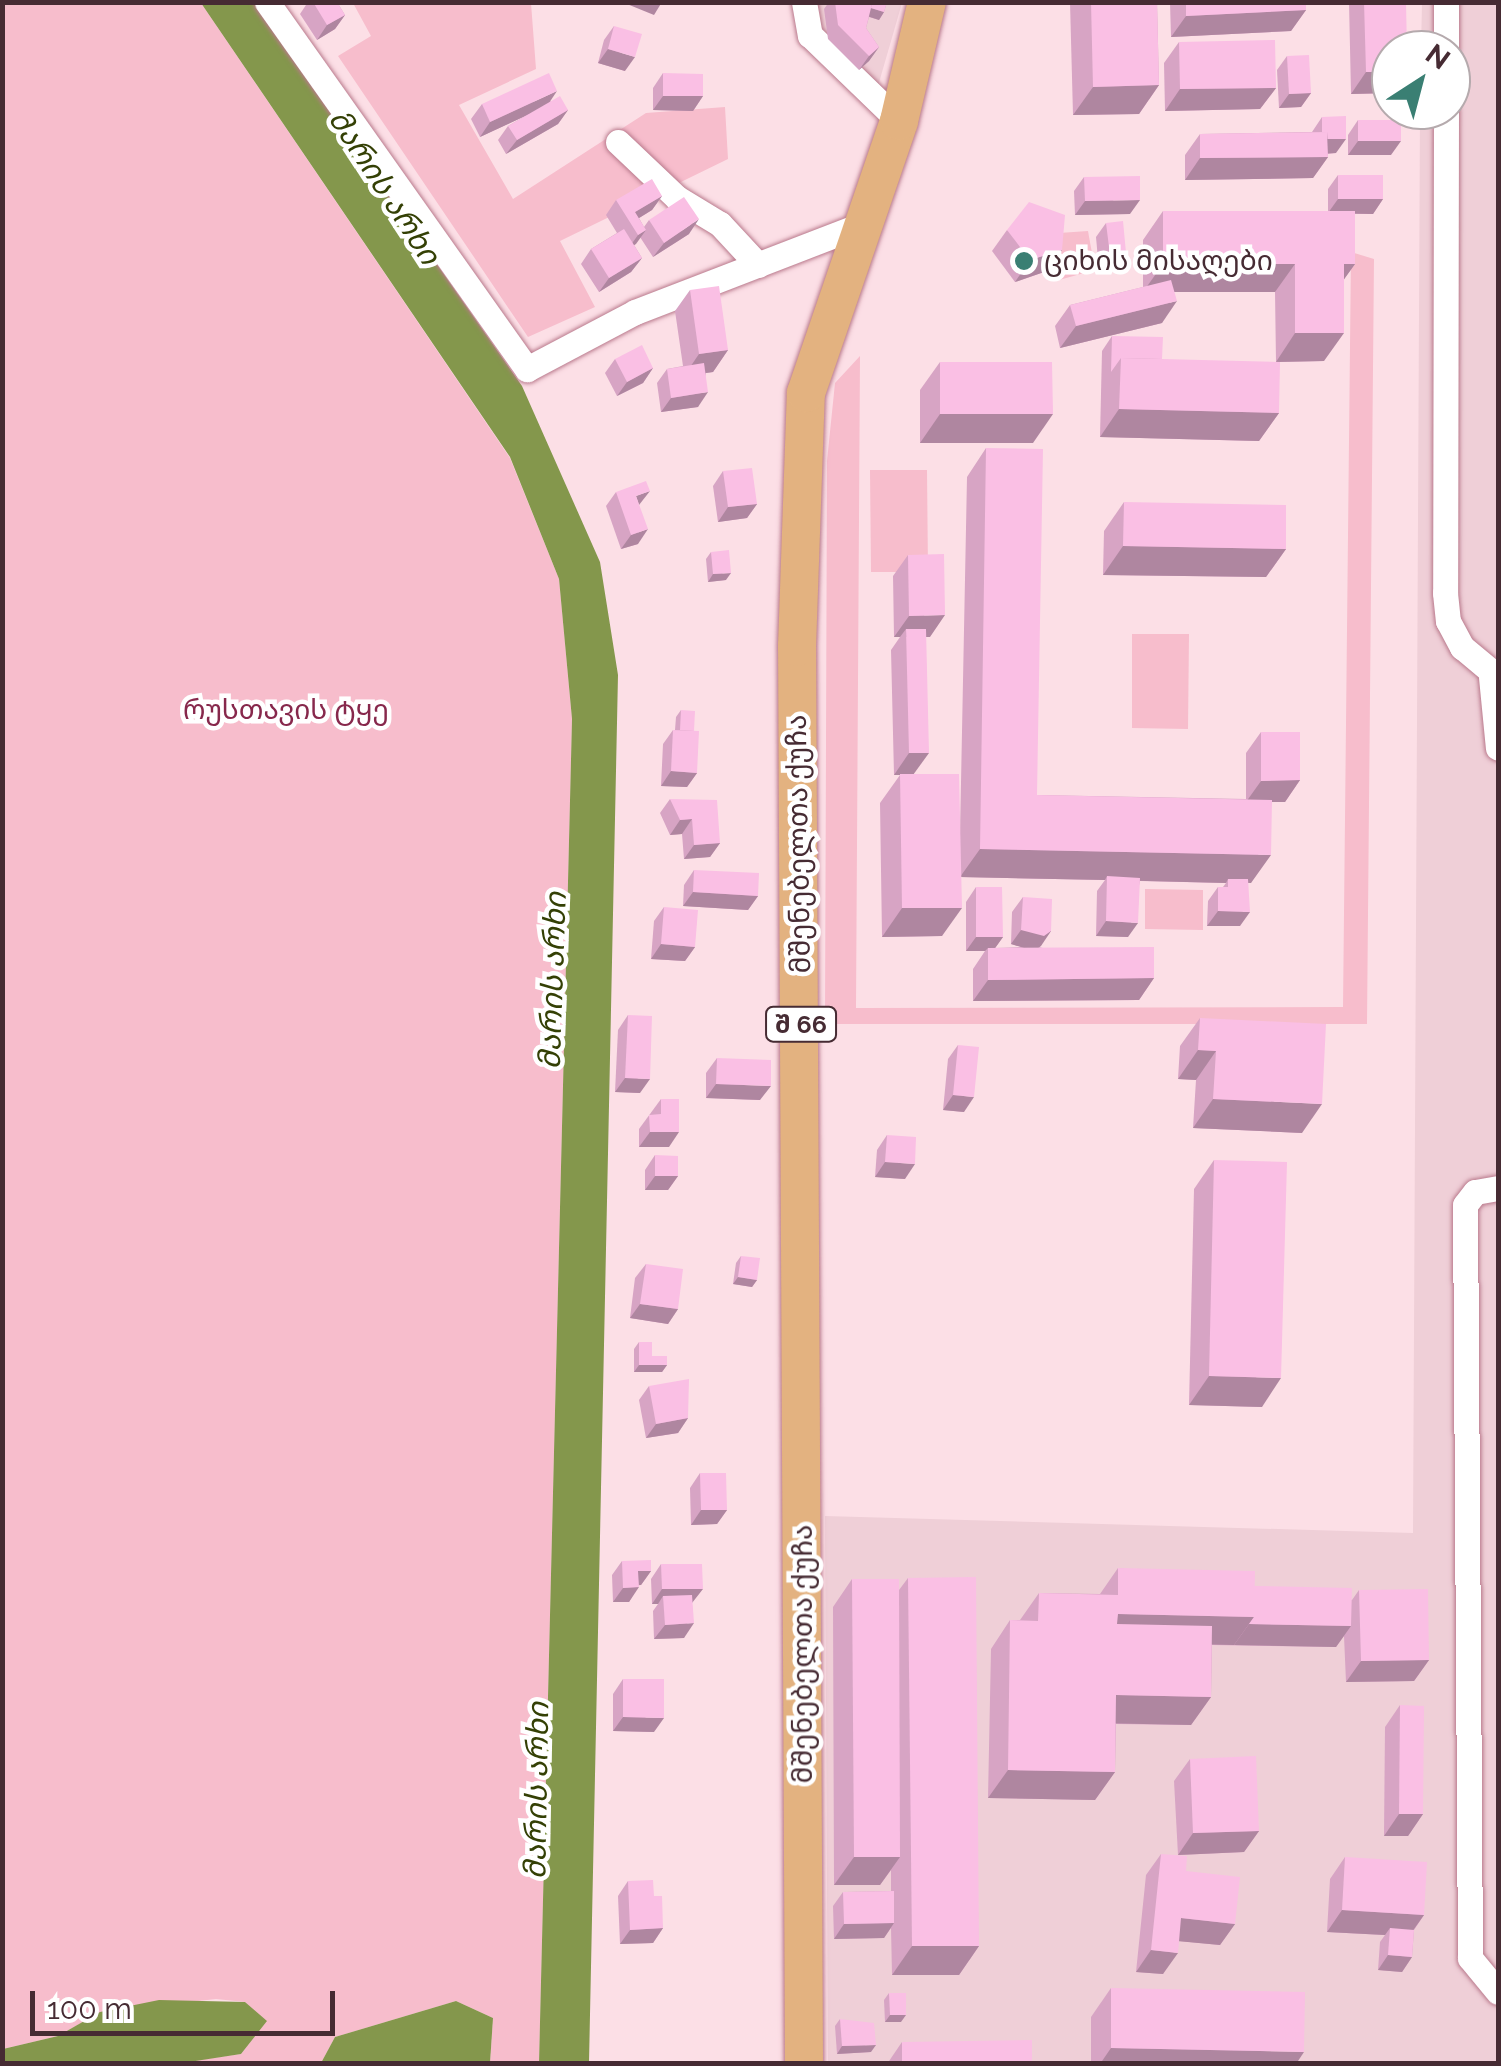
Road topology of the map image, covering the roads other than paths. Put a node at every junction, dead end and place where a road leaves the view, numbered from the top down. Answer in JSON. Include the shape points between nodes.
{"nodes":[{"id":1,"x":266,"y":2,"type":"edge"},
{"id":2,"x":804,"y":2,"type":"edge"},
{"id":3,"x":927,"y":2,"type":"edge"},
{"id":4,"x":1446,"y":2,"type":"edge"},
{"id":5,"x":1446,"y":30,"type":"edge"},
{"id":6,"x":899,"y":121,"type":"junction"},
{"id":7,"x":1446,"y":130,"type":"edge"},
{"id":8,"x":618,"y":142,"type":"dead end"},
{"id":9,"x":861,"y":225,"type":"junction"},
{"id":10,"x":758,"y":265,"type":"junction"},
{"id":11,"x":1495,"y":677,"type":"edge"},
{"id":12,"x":1498,"y":748,"type":"edge"},
{"id":13,"x":1498,"y":1188,"type":"edge"},
{"id":14,"x":1498,"y":1992,"type":"edge"},
{"id":15,"x":804,"y":2064,"type":"edge"}],
"edges":[{"from":1,"to":10,"type":"street","via":[[527,369],[635,312]]},
{"from":2,"to":6,"type":"street","via":[[810,35]]},
{"from":3,"to":6,"type":"main road","name":"მშენებელთა ქუჩა","number":"შ 66"},
{"from":4,"to":5,"type":"street"},
{"from":6,"to":9,"type":"main road","name":"მშენებელთა ქუჩა","number":"შ 66"},
{"from":7,"to":11,"type":"street","via":[[1445,593],[1448,621],[1462,647]]},
{"from":8,"to":10,"type":"street","via":[[677,198],[720,224]]},
{"from":9,"to":10,"type":"street"},
{"from":9,"to":15,"type":"main road","name":"მშენებელთა ქუჩა","number":"შ 66","via":[[806,392],[797,646]]},
{"from":11,"to":12,"type":"street"},
{"from":13,"to":14,"type":"street","via":[[1474,1192],[1466,1205],[1470,1958]]}]}
